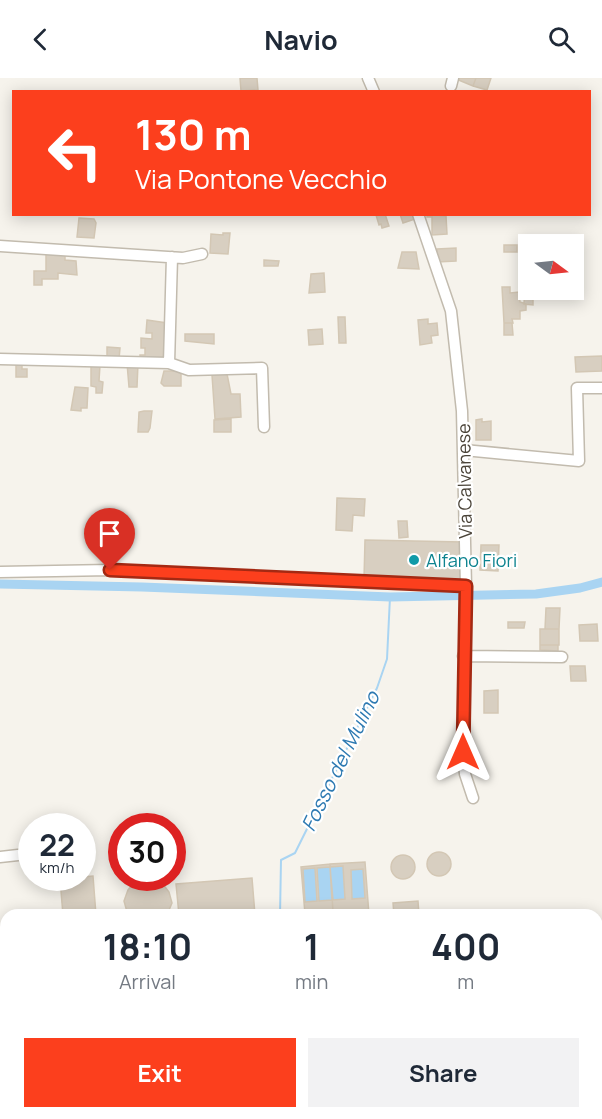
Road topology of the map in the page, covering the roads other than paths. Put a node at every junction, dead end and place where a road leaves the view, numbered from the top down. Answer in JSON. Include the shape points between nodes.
{"nodes":[{"id":1,"x":419,"y":216,"type":"edge"},
{"id":2,"x":0,"y":246,"type":"edge"},
{"id":3,"x":202,"y":254,"type":"dead end"},
{"id":4,"x":172,"y":257,"type":"junction"},
{"id":5,"x":0,"y":358,"type":"edge"},
{"id":6,"x":169,"y":363,"type":"junction"},
{"id":7,"x":602,"y":388,"type":"edge"},
{"id":8,"x":264,"y":427,"type":"dead end"},
{"id":9,"x":464,"y":450,"type":"junction"},
{"id":10,"x":0,"y":572,"type":"edge"},
{"id":11,"x":466,"y":588,"type":"junction"},
{"id":12,"x":463,"y":656,"type":"junction"},
{"id":13,"x":562,"y":657,"type":"dead end"},
{"id":14,"x":473,"y":798,"type":"dead end"},
{"id":15,"x":18,"y":855,"type":"dead end"},
{"id":16,"x":0,"y":857,"type":"edge"}],
"edges":[{"from":1,"to":9,"type":"street","name":"Via Calvanese","via":[[451,311]]},
{"from":2,"to":4,"type":"street"},
{"from":3,"to":4,"type":"street"},
{"from":4,"to":6,"type":"street"},
{"from":5,"to":6,"type":"street"},
{"from":6,"to":8,"type":"street","via":[[189,370],[262,368]]},
{"from":7,"to":9,"type":"street","via":[[577,388],[579,461]]},
{"from":9,"to":11,"type":"street","name":"Via Calvanese"},
{"from":10,"to":11,"type":"street","via":[[110,570]]},
{"from":11,"to":12,"type":"street","name":"Via Calvanese"},
{"from":12,"to":13,"type":"street"},
{"from":12,"to":14,"type":"street","name":"Via Calvanese","via":[[463,752]]},
{"from":15,"to":16,"type":"street"}]}
